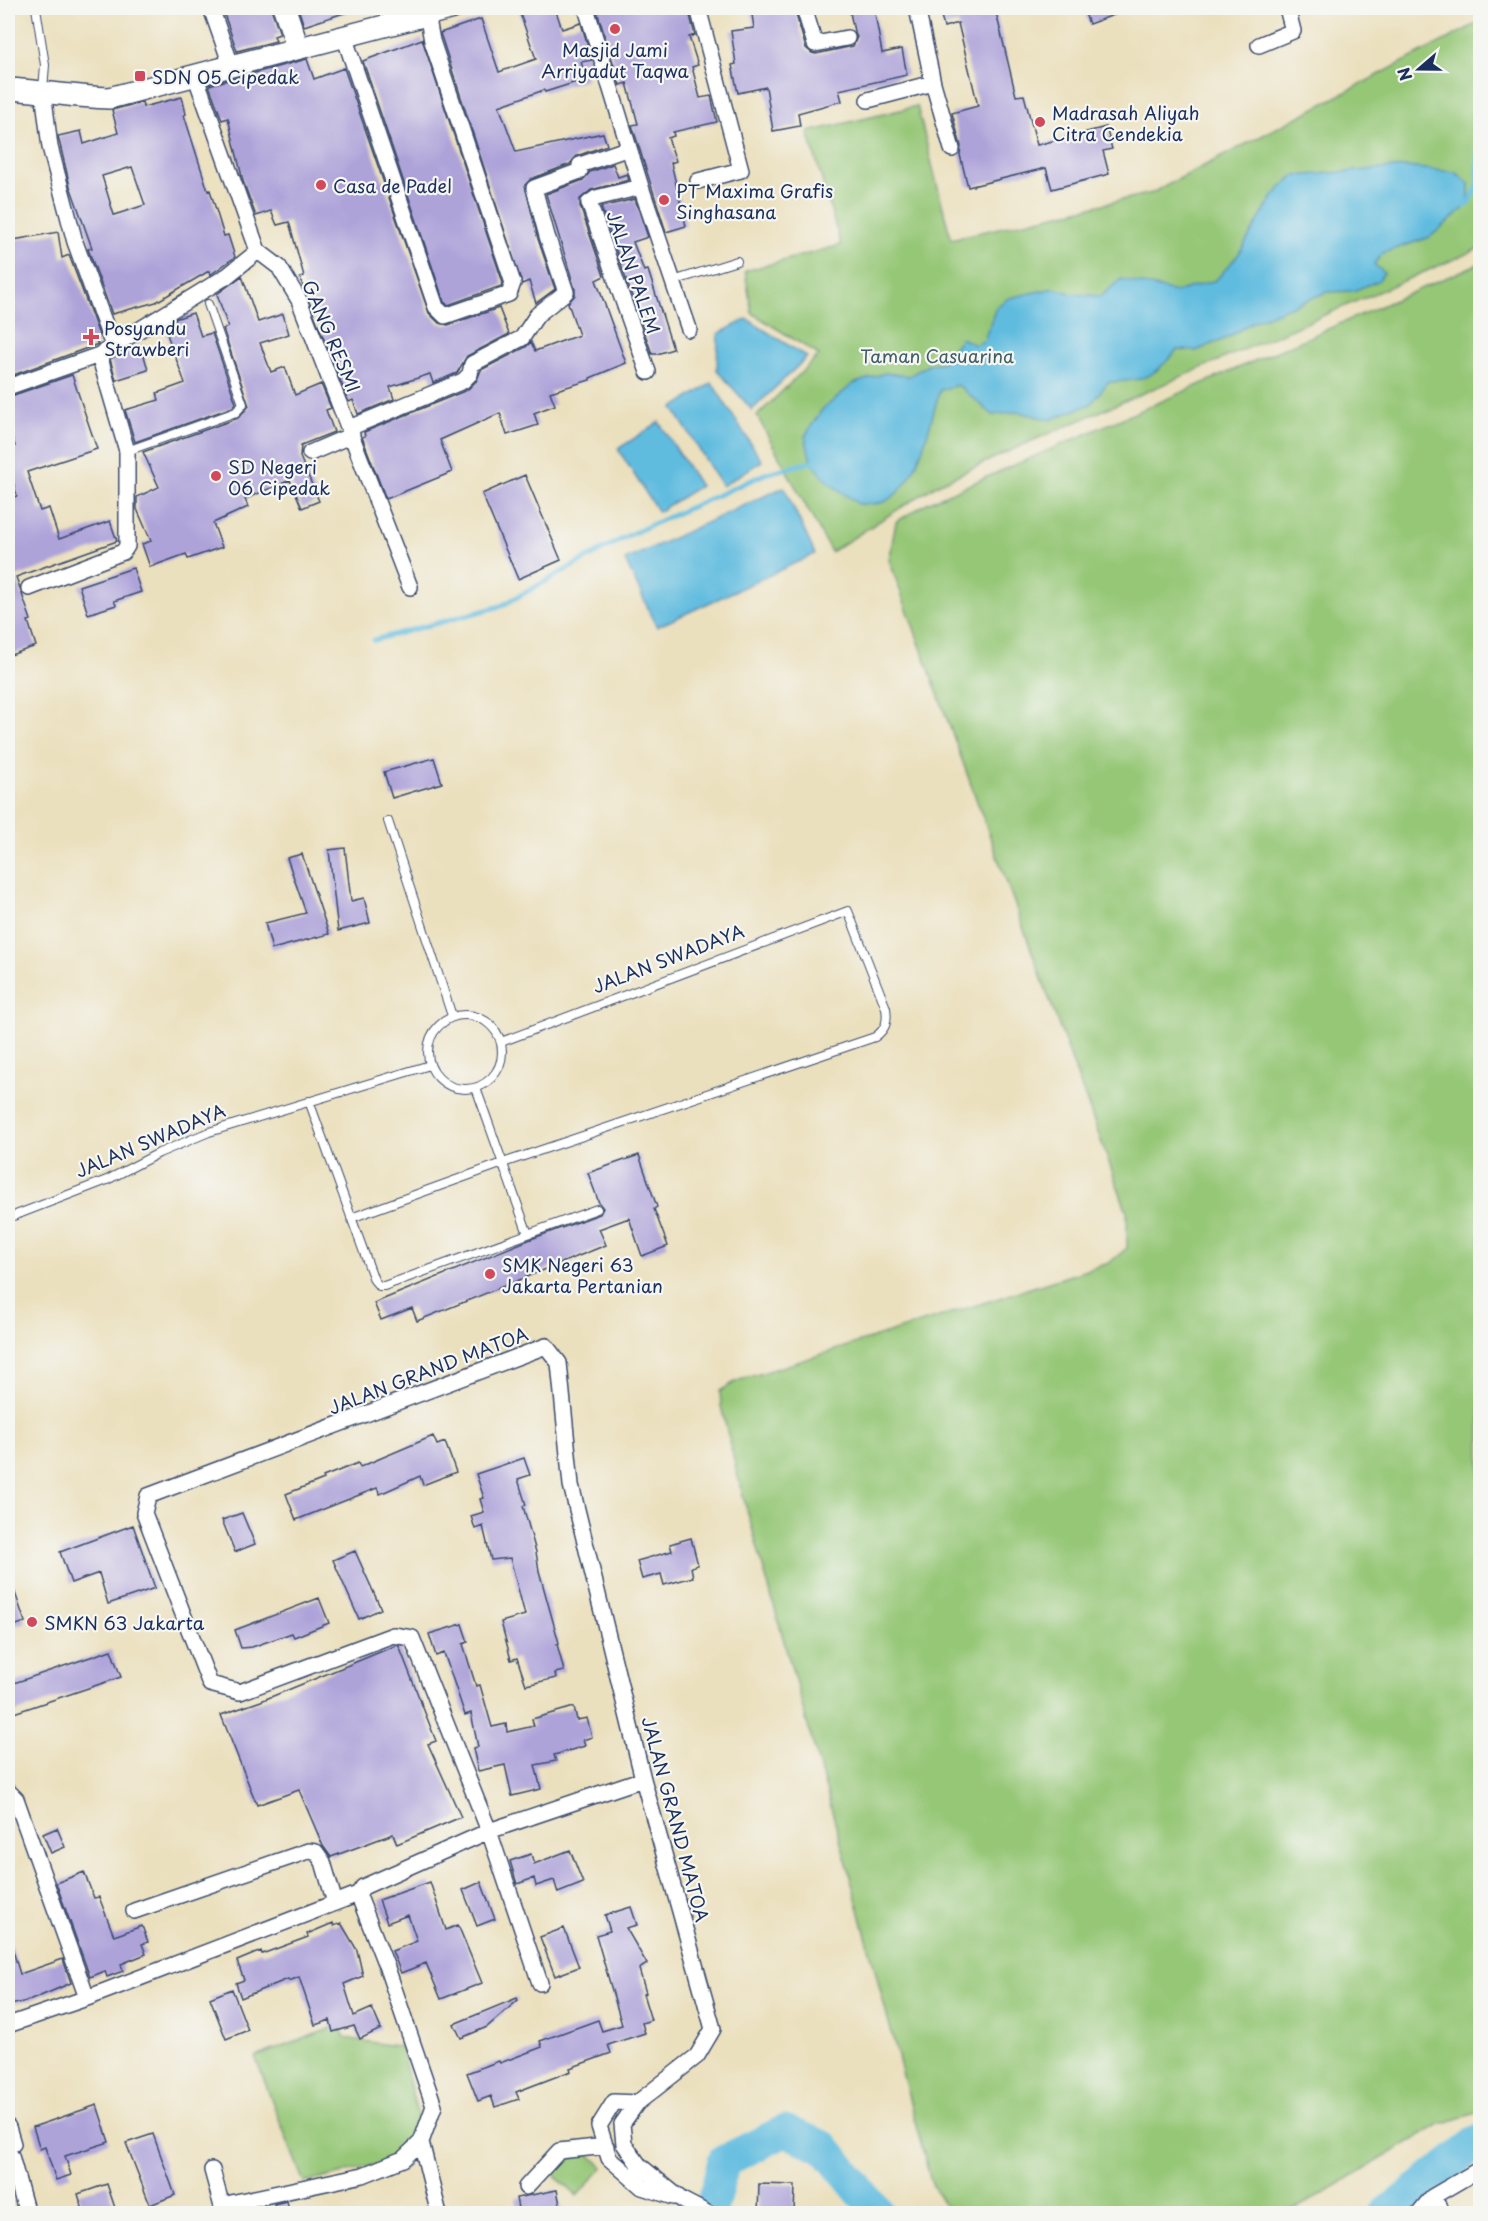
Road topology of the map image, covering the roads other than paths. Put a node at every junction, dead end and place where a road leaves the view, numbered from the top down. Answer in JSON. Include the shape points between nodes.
{"nodes":[{"id":1,"x":36,"y":8,"type":"edge"},
{"id":2,"x":212,"y":8,"type":"edge"},
{"id":3,"x":277,"y":8,"type":"edge"},
{"id":4,"x":288,"y":8,"type":"edge"},
{"id":5,"x":453,"y":8,"type":"edge"},
{"id":6,"x":586,"y":8,"type":"edge"},
{"id":7,"x":698,"y":8,"type":"edge"},
{"id":8,"x":804,"y":8,"type":"edge"},
{"id":9,"x":917,"y":8,"type":"edge"},
{"id":10,"x":1287,"y":8,"type":"edge"},
{"id":11,"x":427,"y":11,"type":"edge"},
{"id":12,"x":344,"y":36,"type":"junction"},
{"id":13,"x":847,"y":39,"type":"dead end"},
{"id":14,"x":1259,"y":45,"type":"dead end"},
{"id":15,"x":296,"y":48,"type":"junction"},
{"id":16,"x":231,"y":65,"type":"junction"},
{"id":17,"x":195,"y":75,"type":"junction"},
{"id":18,"x":933,"y":84,"type":"junction"},
{"id":19,"x":8,"y":89,"type":"edge"},
{"id":20,"x":43,"y":91,"type":"junction"},
{"id":21,"x":868,"y":100,"type":"dead end"},
{"id":22,"x":629,"y":148,"type":"junction"},
{"id":23,"x":952,"y":149,"type":"dead end"},
{"id":24,"x":698,"y":181,"type":"dead end"},
{"id":25,"x":641,"y":187,"type":"junction"},
{"id":26,"x":258,"y":251,"type":"junction"},
{"id":27,"x":737,"y":261,"type":"dead end"},
{"id":28,"x":673,"y":281,"type":"junction"},
{"id":29,"x":208,"y":304,"type":"dead end"},
{"id":30,"x":689,"y":329,"type":"dead end"},
{"id":31,"x":113,"y":346,"type":"junction"},
{"id":32,"x":99,"y":355,"type":"junction"},
{"id":33,"x":648,"y":372,"type":"dead end"},
{"id":34,"x":8,"y":387,"type":"edge"},
{"id":35,"x":351,"y":431,"type":"junction"},
{"id":36,"x":127,"y":451,"type":"junction"},
{"id":37,"x":310,"y":453,"type":"dead end"},
{"id":38,"x":410,"y":587,"type":"dead end"},
{"id":39,"x":29,"y":588,"type":"dead end"},
{"id":40,"x":388,"y":821,"type":"dead end"},
{"id":41,"x":452,"y":1016,"type":"junction"},
{"id":42,"x":501,"y":1042,"type":"junction"},
{"id":43,"x":430,"y":1065,"type":"junction"},
{"id":44,"x":476,"y":1088,"type":"junction"},
{"id":45,"x":309,"y":1101,"type":"junction"},
{"id":46,"x":503,"y":1163,"type":"junction"},
{"id":47,"x":597,"y":1209,"type":"dead end"},
{"id":48,"x":8,"y":1218,"type":"edge"},
{"id":49,"x":351,"y":1218,"type":"junction"},
{"id":50,"x":528,"y":1234,"type":"junction"},
{"id":51,"x":643,"y":1779,"type":"junction"},
{"id":52,"x":8,"y":1791,"type":"edge"},
{"id":53,"x":489,"y":1831,"type":"junction"},
{"id":54,"x":358,"y":1894,"type":"junction"},
{"id":55,"x":335,"y":1903,"type":"junction"},
{"id":56,"x":134,"y":1911,"type":"dead end"},
{"id":57,"x":540,"y":1983,"type":"dead end"},
{"id":58,"x":87,"y":1998,"type":"junction"},
{"id":59,"x":8,"y":2025,"type":"edge"},
{"id":60,"x":637,"y":2103,"type":"junction"},
{"id":61,"x":8,"y":2127,"type":"edge"},
{"id":62,"x":421,"y":2142,"type":"junction"},
{"id":63,"x":606,"y":2146,"type":"junction"},
{"id":64,"x":1480,"y":2169,"type":"edge"},
{"id":65,"x":212,"y":2170,"type":"dead end"},
{"id":66,"x":526,"y":2187,"type":"dead end"},
{"id":67,"x":1432,"y":2197,"type":"junction"},
{"id":68,"x":682,"y":2200,"type":"junction"},
{"id":69,"x":223,"y":2209,"type":"edge"},
{"id":70,"x":27,"y":2214,"type":"edge"},
{"id":71,"x":439,"y":2214,"type":"edge"},
{"id":72,"x":710,"y":2214,"type":"edge"},
{"id":73,"x":1418,"y":2214,"type":"edge"},
{"id":74,"x":1444,"y":2214,"type":"edge"}],
"edges":[{"from":1,"to":20,"type":"lane","via":[[45,65]]},
{"from":2,"to":16,"type":"street"},
{"from":3,"to":15,"type":"lane"},
{"from":4,"to":15,"type":"street"},
{"from":5,"to":11,"type":"main road"},
{"from":6,"to":22,"type":"street","name":"JALAN PALEM"},
{"from":7,"to":24,"type":"street","via":[[741,170]]},
{"from":8,"to":13,"type":"street","via":[[815,44]]},
{"from":9,"to":18,"type":"street"},
{"from":10,"to":14,"type":"street","via":[[1293,31]]},
{"from":11,"to":12,"type":"main road"},
{"from":11,"to":12,"type":"street","via":[[432,41],[513,283],[509,294],[445,316],[436,307]]},
{"from":12,"to":15,"type":"main road"},
{"from":15,"to":16,"type":"main road"},
{"from":16,"to":17,"type":"main road"},
{"from":17,"to":20,"type":"main road","via":[[109,98]]},
{"from":17,"to":26,"type":"street"},
{"from":18,"to":21,"type":"street"},
{"from":18,"to":23,"type":"street"},
{"from":19,"to":20,"type":"main road"},
{"from":20,"to":31,"type":"street","via":[[50,147],[75,242]]},
{"from":22,"to":25,"type":"street","name":"JALAN PALEM"},
{"from":22,"to":35,"type":"street","via":[[580,165],[580,171],[534,188],[566,292],[537,315],[522,338],[472,364],[463,381]]},
{"from":25,"to":28,"type":"street","name":"JALAN PALEM"},
{"from":25,"to":33,"type":"street","name":"JALAN PALEM","via":[[589,203]]},
{"from":26,"to":31,"type":"street","via":[[227,276]]},
{"from":26,"to":35,"type":"street","name":"GANG RESMI","via":[[279,267],[299,300]]},
{"from":27,"to":28,"type":"lane"},
{"from":28,"to":30,"type":"street","name":"JALAN PALEM"},
{"from":29,"to":36,"type":"lane","via":[[243,404],[236,412]]},
{"from":31,"to":32,"type":"street"},
{"from":32,"to":34,"type":"street"},
{"from":32,"to":36,"type":"street"},
{"from":35,"to":37,"type":"street"},
{"from":35,"to":38,"type":"street","name":"GANG RESMI"},
{"from":36,"to":39,"type":"street","via":[[126,549]]},
{"from":40,"to":41,"type":"lane"},
{"from":41,"to":42,"type":"lane","via":[[483,1018],[495,1028]]},
{"from":41,"to":43,"type":"lane","via":[[430,1036]]},
{"from":42,"to":44,"type":"lane","via":[[498,1070]]},
{"from":42,"to":46,"type":"lane","name":"JALAN SWADAYA","via":[[848,911],[888,1021],[874,1037]]},
{"from":43,"to":44,"type":"lane","via":[[448,1086]]},
{"from":43,"to":45,"type":"lane","name":"JALAN SWADAYA"},
{"from":44,"to":46,"type":"lane"},
{"from":45,"to":48,"type":"lane","name":"JALAN SWADAYA","via":[[209,1132],[107,1180]]},
{"from":45,"to":49,"type":"lane"},
{"from":46,"to":49,"type":"lane"},
{"from":46,"to":50,"type":"lane"},
{"from":47,"to":50,"type":"lane"},
{"from":49,"to":50,"type":"lane","via":[[379,1286]]},
{"from":51,"to":53,"type":"street"},
{"from":51,"to":53,"type":"street","name":"JALAN GRAND MATOA","via":[[571,1485],[559,1363],[546,1346],[148,1496],[144,1513],[210,1684],[240,1692],[393,1635],[412,1638]]},
{"from":51,"to":60,"type":"street","name":"JALAN GRAND MATOA","via":[[713,2029],[697,2056]]},
{"from":52,"to":58,"type":"street","via":[[16,1799]]},
{"from":53,"to":54,"type":"street","via":[[363,1887]]},
{"from":53,"to":57,"type":"street","name":"JALAN GRAND MATOA"},
{"from":54,"to":55,"type":"street"},
{"from":54,"to":62,"type":"street","via":[[434,2106]]},
{"from":55,"to":56,"type":"street","via":[[323,1862],[316,1852],[308,1851]]},
{"from":55,"to":58,"type":"street"},
{"from":58,"to":59,"type":"street"},
{"from":60,"to":63,"type":"street","via":[[614,2102],[599,2126]]},
{"from":60,"to":68,"type":"street","name":"JALAN GRAND MATOA","via":[[622,2124],[624,2144],[639,2165]]},
{"from":61,"to":70,"type":"street"},
{"from":62,"to":69,"type":"street","via":[[404,2159],[363,2175]]},
{"from":62,"to":71,"type":"street"},
{"from":63,"to":66,"type":"street","via":[[559,2151]]},
{"from":63,"to":68,"type":"street","via":[[609,2158],[642,2187]]},
{"from":64,"to":67,"type":"street"},
{"from":65,"to":69,"type":"street"},
{"from":67,"to":73,"type":"street"},
{"from":67,"to":74,"type":"street"},
{"from":68,"to":72,"type":"street","name":"JALAN GRAND MATOA"}]}
